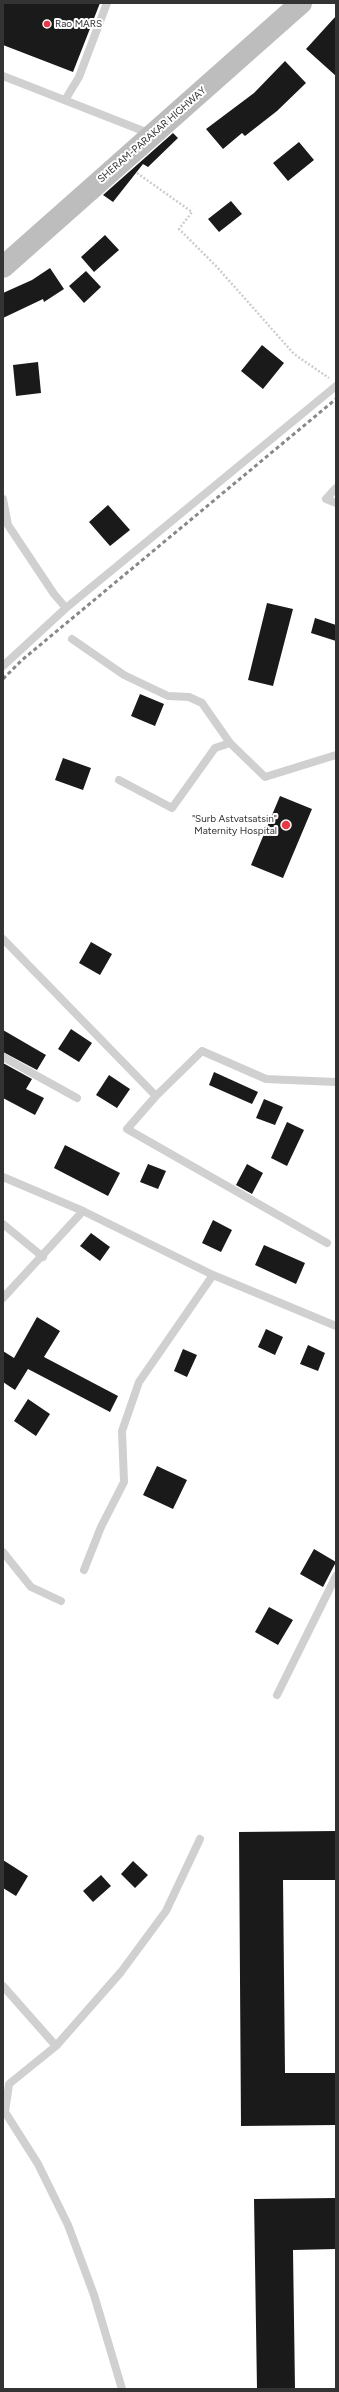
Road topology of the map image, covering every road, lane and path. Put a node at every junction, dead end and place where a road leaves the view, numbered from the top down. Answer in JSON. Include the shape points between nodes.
{"nodes":[{"id":1,"x":107,"y":3,"type":"edge"},
{"id":2,"x":301,"y":3,"type":"edge"},
{"id":3,"x":3,"y":76,"type":"edge"},
{"id":4,"x":65,"y":100,"type":"junction"},
{"id":5,"x":154,"y":135,"type":"junction"},
{"id":6,"x":121,"y":162,"type":"junction"},
{"id":7,"x":3,"y":267,"type":"edge"},
{"id":8,"x":336,"y":382,"type":"edge"},
{"id":9,"x":336,"y":386,"type":"edge"},
{"id":10,"x":336,"y":488,"type":"edge"},
{"id":11,"x":3,"y":499,"type":"edge"},
{"id":12,"x":336,"y":503,"type":"edge"},
{"id":13,"x":66,"y":608,"type":"junction"},
{"id":14,"x":72,"y":639,"type":"dead end"},
{"id":15,"x":3,"y":666,"type":"edge"},
{"id":16,"x":230,"y":743,"type":"junction"},
{"id":17,"x":336,"y":755,"type":"edge"},
{"id":18,"x":119,"y":780,"type":"dead end"},
{"id":19,"x":3,"y":939,"type":"edge"},
{"id":20,"x":3,"y":1057,"type":"edge"},
{"id":21,"x":336,"y":1082,"type":"edge"},
{"id":22,"x":156,"y":1096,"type":"junction"},
{"id":23,"x":77,"y":1098,"type":"dead end"},
{"id":24,"x":3,"y":1177,"type":"edge"},
{"id":25,"x":83,"y":1211,"type":"junction"},
{"id":26,"x":3,"y":1224,"type":"edge"},
{"id":27,"x":327,"y":1243,"type":"dead end"},
{"id":28,"x":43,"y":1257,"type":"junction"},
{"id":29,"x":213,"y":1275,"type":"junction"},
{"id":30,"x":3,"y":1298,"type":"edge"},
{"id":31,"x":336,"y":1326,"type":"edge"},
{"id":32,"x":3,"y":1552,"type":"edge"},
{"id":33,"x":84,"y":1570,"type":"dead end"},
{"id":34,"x":336,"y":1576,"type":"edge"},
{"id":35,"x":61,"y":1601,"type":"dead end"},
{"id":36,"x":277,"y":1695,"type":"dead end"},
{"id":37,"x":200,"y":1839,"type":"dead end"},
{"id":38,"x":3,"y":1986,"type":"edge"},
{"id":39,"x":56,"y":2046,"type":"junction"},
{"id":40,"x":122,"y":2389,"type":"edge"}],
"edges":[{"from":1,"to":4,"type":"lane","via":[[79,77]]},
{"from":2,"to":5,"type":"street","name":"SHERAM-PARAKAR HIGHWAY"},
{"from":3,"to":4,"type":"lane"},
{"from":4,"to":5,"type":"lane"},
{"from":5,"to":6,"type":"street","name":"SHERAM-PARAKAR HIGHWAY"},
{"from":6,"to":7,"type":"street","name":"SHERAM-PARAKAR HIGHWAY"},
{"from":6,"to":8,"type":"path","via":[[192,212],[179,229],[294,354]]},
{"from":9,"to":13,"type":"lane"},
{"from":10,"to":12,"type":"lane","via":[[326,499]]},
{"from":11,"to":13,"type":"lane","via":[[8,525]]},
{"from":13,"to":15,"type":"lane"},
{"from":14,"to":16,"type":"lane","via":[[124,675],[168,696],[189,697],[202,703]]},
{"from":16,"to":17,"type":"lane","via":[[265,778]]},
{"from":16,"to":18,"type":"lane","via":[[215,748],[172,808]]},
{"from":19,"to":22,"type":"lane"},
{"from":20,"to":23,"type":"lane"},
{"from":21,"to":22,"type":"lane","via":[[266,1079],[202,1051]]},
{"from":22,"to":27,"type":"lane","via":[[127,1129]]},
{"from":24,"to":25,"type":"lane"},
{"from":25,"to":28,"type":"lane"},
{"from":25,"to":29,"type":"lane"},
{"from":26,"to":28,"type":"lane"},
{"from":28,"to":30,"type":"lane"},
{"from":29,"to":31,"type":"lane"},
{"from":29,"to":33,"type":"lane","via":[[139,1382],[122,1431],[124,1482],[101,1527]]},
{"from":32,"to":35,"type":"lane","via":[[31,1587]]},
{"from":34,"to":36,"type":"lane"},
{"from":37,"to":39,"type":"lane","via":[[166,1911],[121,1972]]},
{"from":38,"to":39,"type":"lane"},
{"from":39,"to":40,"type":"lane","via":[[9,2084],[5,2112],[38,2164],[68,2225],[94,2295]]}]}
